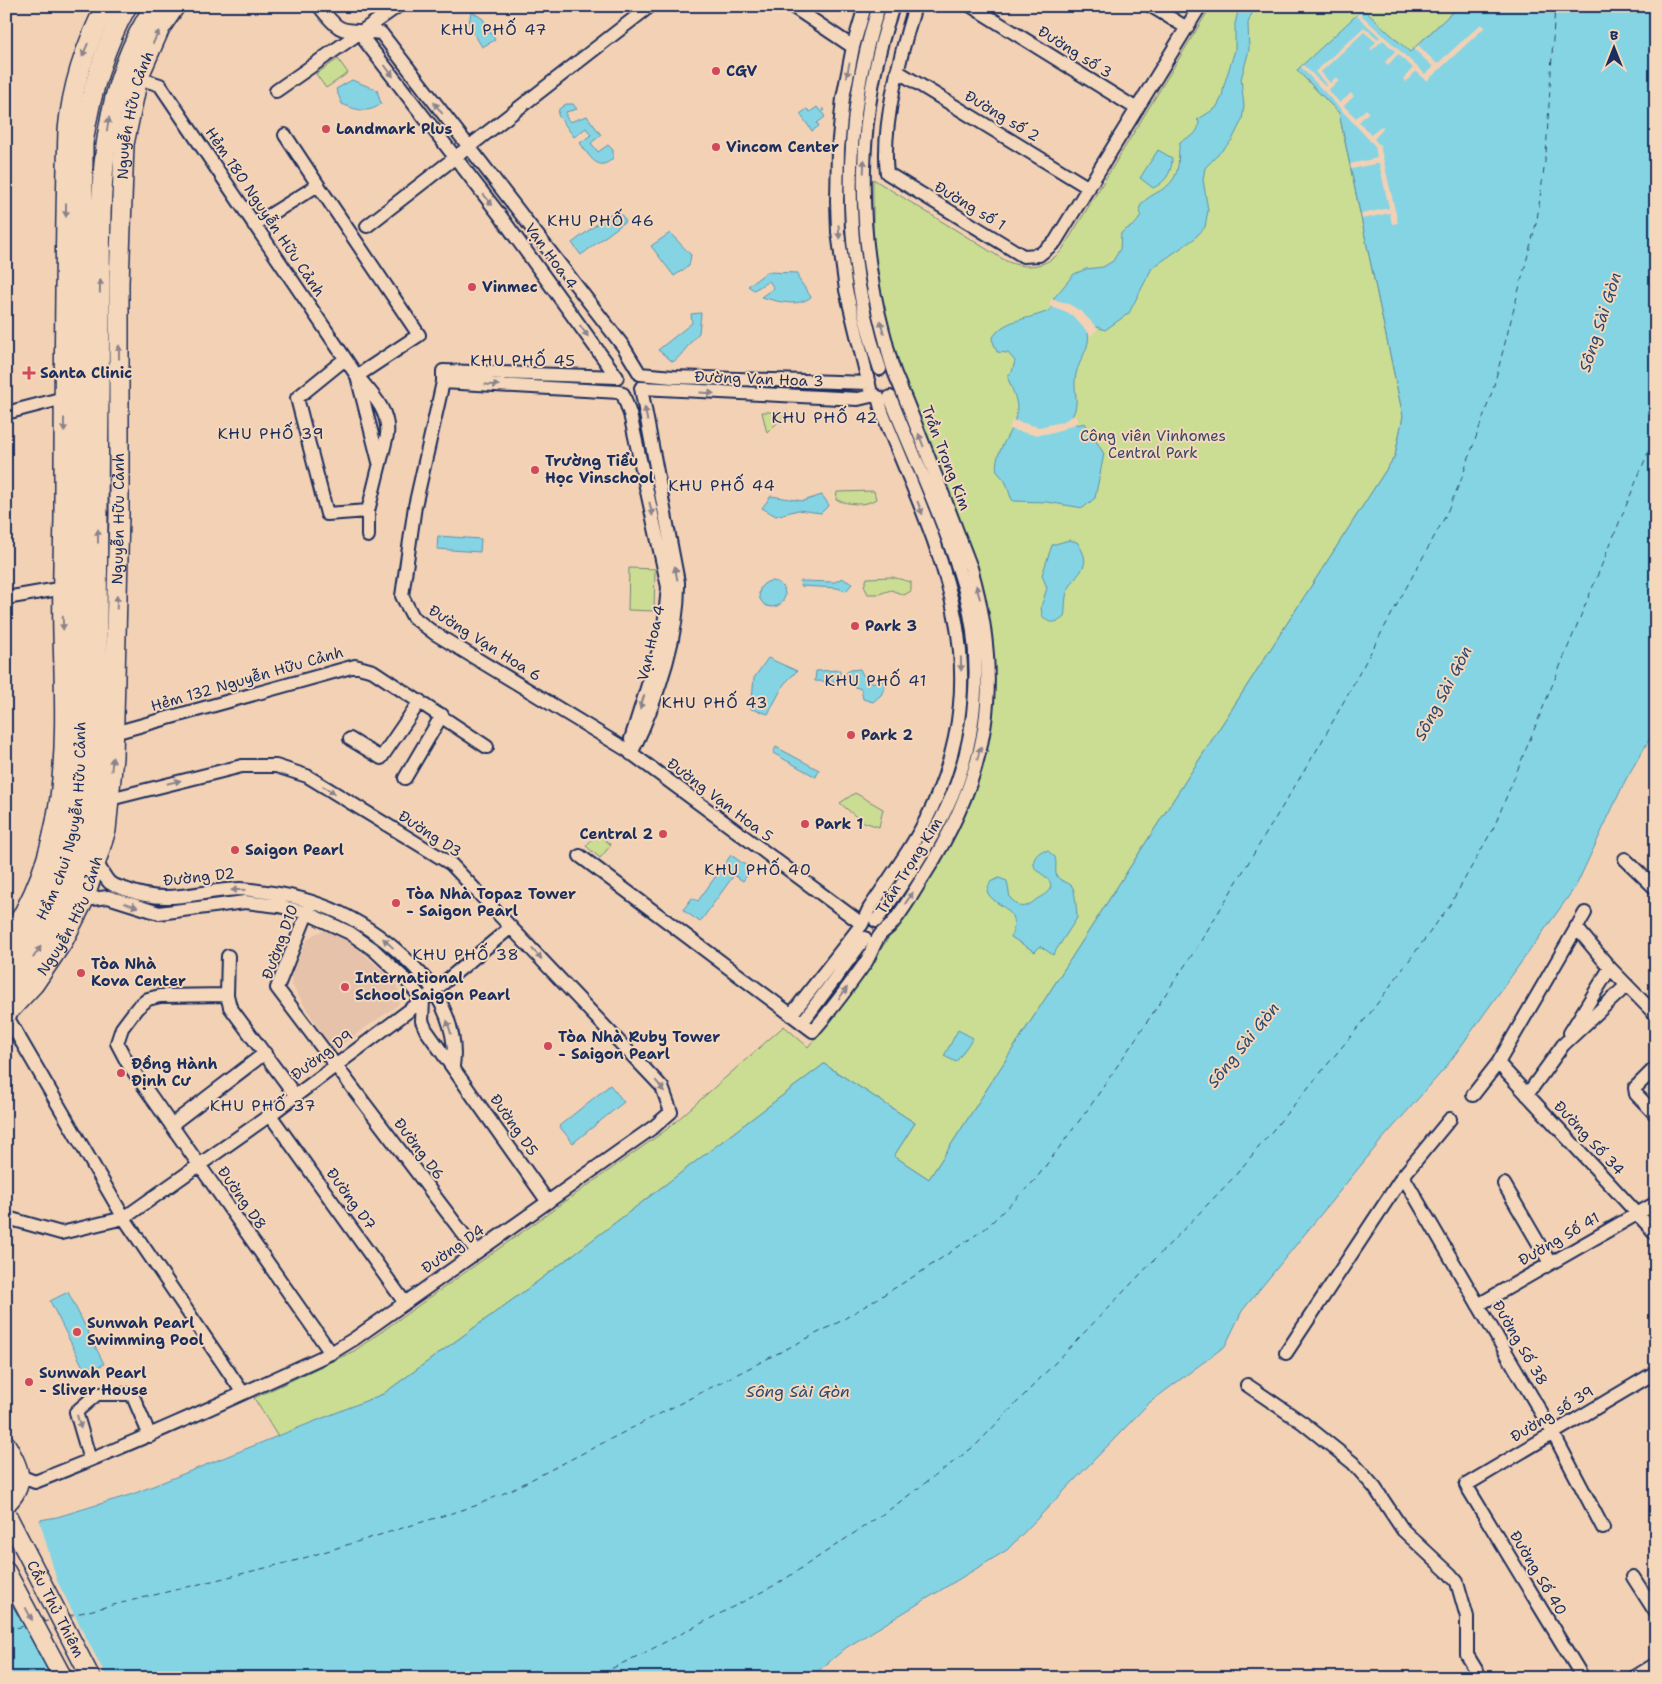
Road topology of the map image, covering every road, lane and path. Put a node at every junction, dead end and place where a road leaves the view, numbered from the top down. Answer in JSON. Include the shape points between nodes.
{"nodes":[{"id":1,"x":106,"y":6,"type":"edge"},
{"id":2,"x":127,"y":6,"type":"edge"},
{"id":3,"x":155,"y":6,"type":"edge"},
{"id":4,"x":175,"y":6,"type":"edge"},
{"id":5,"x":319,"y":6,"type":"edge"},
{"id":6,"x":398,"y":6,"type":"edge"},
{"id":7,"x":650,"y":6,"type":"edge"},
{"id":8,"x":792,"y":6,"type":"edge"},
{"id":9,"x":865,"y":6,"type":"edge"},
{"id":10,"x":879,"y":6,"type":"edge"},
{"id":11,"x":893,"y":6,"type":"edge"},
{"id":12,"x":915,"y":6,"type":"edge"},
{"id":13,"x":971,"y":6,"type":"edge"},
{"id":14,"x":1151,"y":6,"type":"edge"},
{"id":15,"x":1200,"y":6,"type":"edge"},
{"id":16,"x":1187,"y":28,"type":"junction"},
{"id":17,"x":364,"y":30,"type":"junction"},
{"id":18,"x":853,"y":47,"type":"junction"},
{"id":19,"x":897,"y":71,"type":"junction"},
{"id":20,"x":138,"y":78,"type":"junction"},
{"id":21,"x":276,"y":91,"type":"dead end"},
{"id":22,"x":1137,"y":109,"type":"junction"},
{"id":23,"x":284,"y":135,"type":"dead end"},
{"id":24,"x":467,"y":147,"type":"junction"},
{"id":25,"x":454,"y":158,"type":"junction"},
{"id":26,"x":318,"y":185,"type":"junction"},
{"id":27,"x":1089,"y":188,"type":"junction"},
{"id":28,"x":254,"y":225,"type":"junction"},
{"id":29,"x":367,"y":226,"type":"dead end"},
{"id":30,"x":623,"y":345,"type":"junction"},
{"id":31,"x":600,"y":353,"type":"junction"},
{"id":32,"x":345,"y":359,"type":"junction"},
{"id":33,"x":880,"y":369,"type":"junction"},
{"id":34,"x":640,"y":374,"type":"junction"},
{"id":35,"x":357,"y":376,"type":"junction"},
{"id":36,"x":443,"y":376,"type":"junction"},
{"id":37,"x":617,"y":377,"type":"junction"},
{"id":38,"x":897,"y":379,"type":"junction"},
{"id":39,"x":869,"y":381,"type":"junction"},
{"id":40,"x":641,"y":388,"type":"junction"},
{"id":41,"x":621,"y":393,"type":"junction"},
{"id":42,"x":881,"y":396,"type":"junction"},
{"id":43,"x":81,"y":398,"type":"junction"},
{"id":44,"x":118,"y":399,"type":"junction"},
{"id":45,"x":6,"y":413,"type":"edge"},
{"id":46,"x":380,"y":463,"type":"junction"},
{"id":47,"x":368,"y":511,"type":"junction"},
{"id":48,"x":368,"y":536,"type":"dead end"},
{"id":49,"x":64,"y":588,"type":"junction"},
{"id":50,"x":6,"y":598,"type":"edge"},
{"id":51,"x":80,"y":662,"type":"joint"},
{"id":52,"x":420,"y":701,"type":"junction"},
{"id":53,"x":97,"y":708,"type":"joint"},
{"id":54,"x":442,"y":715,"type":"junction"},
{"id":55,"x":88,"y":736,"type":"junction"},
{"id":56,"x":350,"y":739,"type":"dead end"},
{"id":57,"x":487,"y":747,"type":"dead end"},
{"id":58,"x":629,"y":752,"type":"junction"},
{"id":59,"x":405,"y":778,"type":"dead end"},
{"id":60,"x":110,"y":799,"type":"junction"},
{"id":61,"x":580,"y":856,"type":"dead end"},
{"id":62,"x":1625,"y":859,"type":"dead end"},
{"id":63,"x":97,"y":864,"type":"junction"},
{"id":64,"x":1656,"y":890,"type":"edge"},
{"id":65,"x":84,"y":900,"type":"junction"},
{"id":66,"x":205,"y":900,"type":"junction"},
{"id":67,"x":309,"y":907,"type":"junction"},
{"id":68,"x":1585,"y":913,"type":"dead end"},
{"id":69,"x":876,"y":921,"type":"junction"},
{"id":70,"x":862,"y":924,"type":"junction"},
{"id":71,"x":511,"y":927,"type":"junction"},
{"id":72,"x":1576,"y":927,"type":"junction"},
{"id":73,"x":879,"y":936,"type":"junction"},
{"id":74,"x":865,"y":938,"type":"junction"},
{"id":75,"x":6,"y":942,"type":"edge"},
{"id":76,"x":228,"y":956,"type":"dead end"},
{"id":77,"x":6,"y":967,"type":"edge"},
{"id":78,"x":1610,"y":968,"type":"junction"},
{"id":79,"x":1627,"y":985,"type":"junction"},
{"id":80,"x":6,"y":990,"type":"edge"},
{"id":81,"x":435,"y":990,"type":"junction"},
{"id":82,"x":227,"y":995,"type":"junction"},
{"id":83,"x":423,"y":1000,"type":"junction"},
{"id":84,"x":1653,"y":1012,"type":"dead end"},
{"id":85,"x":6,"y":1015,"type":"edge"},
{"id":86,"x":792,"y":1015,"type":"junction"},
{"id":87,"x":802,"y":1023,"type":"junction"},
{"id":88,"x":1563,"y":1045,"type":"junction"},
{"id":89,"x":265,"y":1054,"type":"junction"},
{"id":90,"x":1498,"y":1063,"type":"junction"},
{"id":91,"x":335,"y":1064,"type":"junction"},
{"id":92,"x":453,"y":1066,"type":"junction"},
{"id":93,"x":1656,"y":1067,"type":"edge"},
{"id":94,"x":295,"y":1095,"type":"junction"},
{"id":95,"x":1473,"y":1095,"type":"dead end"},
{"id":96,"x":1527,"y":1095,"type":"junction"},
{"id":97,"x":671,"y":1112,"type":"joint"},
{"id":98,"x":270,"y":1115,"type":"junction"},
{"id":99,"x":1656,"y":1115,"type":"edge"},
{"id":100,"x":1450,"y":1119,"type":"dead end"},
{"id":101,"x":171,"y":1125,"type":"junction"},
{"id":102,"x":200,"y":1165,"type":"junction"},
{"id":103,"x":1403,"y":1176,"type":"junction"},
{"id":104,"x":1504,"y":1184,"type":"dead end"},
{"id":105,"x":548,"y":1202,"type":"junction"},
{"id":106,"x":1656,"y":1203,"type":"edge"},
{"id":107,"x":1636,"y":1213,"type":"junction"},
{"id":108,"x":124,"y":1218,"type":"junction"},
{"id":109,"x":6,"y":1221,"type":"edge"},
{"id":110,"x":1656,"y":1234,"type":"edge"},
{"id":111,"x":477,"y":1252,"type":"junction"},
{"id":112,"x":1550,"y":1263,"type":"junction"},
{"id":113,"x":405,"y":1303,"type":"junction"},
{"id":114,"x":1478,"y":1305,"type":"junction"},
{"id":115,"x":331,"y":1353,"type":"junction"},
{"id":116,"x":1286,"y":1354,"type":"dead end"},
{"id":117,"x":1656,"y":1372,"type":"edge"},
{"id":118,"x":1247,"y":1385,"type":"dead end"},
{"id":119,"x":243,"y":1393,"type":"junction"},
{"id":120,"x":1553,"y":1433,"type":"junction"},
{"id":121,"x":150,"y":1436,"type":"junction"},
{"id":122,"x":6,"y":1444,"type":"edge"},
{"id":123,"x":90,"y":1460,"type":"junction"},
{"id":124,"x":20,"y":1476,"type":"junction"},
{"id":125,"x":1466,"y":1485,"type":"joint"},
{"id":126,"x":6,"y":1504,"type":"edge"},
{"id":127,"x":6,"y":1513,"type":"edge"},
{"id":128,"x":1604,"y":1528,"type":"dead end"},
{"id":129,"x":6,"y":1571,"type":"edge"},
{"id":130,"x":1632,"y":1577,"type":"dead end"},
{"id":131,"x":1656,"y":1613,"type":"edge"},
{"id":132,"x":1656,"y":1664,"type":"edge"},
{"id":133,"x":1481,"y":1677,"type":"edge"},
{"id":134,"x":63,"y":1678,"type":"edge"},
{"id":135,"x":91,"y":1678,"type":"edge"},
{"id":136,"x":1582,"y":1678,"type":"edge"},
{"id":137,"x":1633,"y":1678,"type":"edge"}],
"edges":[{"from":1,"to":43,"type":"main road","name":"Nguyễn Hữu Cảnh","one_way":true,"via":[[81,60],[69,115]]},
{"from":2,"to":43,"type":"main road","name":"Nguyễn Hữu Cảnh","via":[[95,84],[83,144]]},
{"from":43,"to":3,"type":"main road","name":"Nguyễn Hữu Cảnh","one_way":true,"via":[[109,118],[129,50]]},
{"from":20,"to":4,"type":"main road","name":"Nguyễn Hữu Cảnh","one_way":true,"via":[[160,28]]},
{"from":5,"to":17,"type":"street","via":[[333,24],[345,32]]},
{"from":6,"to":17,"type":"street"},
{"from":7,"to":24,"type":"street"},
{"from":8,"to":18,"type":"street"},
{"from":9,"to":18,"type":"street","name":"Trần Trọng Kim"},
{"from":10,"to":33,"type":"street","via":[[861,82],[850,188],[859,283]]},
{"from":38,"to":11,"type":"street","name":"Trần Trọng Kim","one_way":true,"via":[[873,288],[864,188],[875,72]]},
{"from":12,"to":19,"type":"street"},
{"from":13,"to":22,"type":"street","name":"Đường số 3"},
{"from":14,"to":16,"type":"street"},
{"from":15,"to":16,"type":"street"},
{"from":16,"to":22,"type":"street"},
{"from":17,"to":21,"type":"street"},
{"from":24,"to":17,"type":"street","name":"Vạn Hoa 4","one_way":true,"via":[[381,33]]},
{"from":17,"to":25,"type":"street","name":"Vạn Hoa 4","one_way":true,"via":[[366,42]]},
{"from":18,"to":39,"type":"street","name":"Trần Trọng Kim","one_way":true,"via":[[838,149],[838,232],[852,324]]},
{"from":19,"to":27,"type":"street","name":"Đường số 2"},
{"from":19,"to":27,"type":"street","name":"Đường số 1","via":[[891,103],[887,173],[1016,253],[1039,255],[1052,247]]},
{"from":20,"to":28,"type":"street","name":"Hẻm 180 Nguyễn Hữu Cảnh","via":[[160,85]]},
{"from":44,"to":20,"type":"main road","name":"Nguyễn Hữu Cảnh","one_way":true,"via":[[124,144]]},
{"from":22,"to":27,"type":"street"},
{"from":23,"to":26,"type":"street"},
{"from":24,"to":25,"type":"street"},
{"from":24,"to":30,"type":"street","name":"Vạn Hoa 4"},
{"from":25,"to":29,"type":"street"},
{"from":25,"to":31,"type":"street","name":"Vạn Hoa 4","one_way":true,"via":[[500,214]]},
{"from":26,"to":28,"type":"street"},
{"from":26,"to":35,"type":"street","via":[[419,335]]},
{"from":28,"to":32,"type":"street","name":"Hẻm 180 Nguyễn Hữu Cảnh"},
{"from":30,"to":31,"type":"street"},
{"from":30,"to":34,"type":"street","name":"Vạn Hoa 4"},
{"from":31,"to":37,"type":"street","name":"Vạn Hoa 4"},
{"from":32,"to":35,"type":"street","name":"Hẻm 180 Nguyễn Hữu Cảnh"},
{"from":32,"to":47,"type":"street","via":[[297,398],[326,514]]},
{"from":33,"to":38,"type":"street","via":[[888,369]]},
{"from":33,"to":39,"type":"street"},
{"from":34,"to":37,"type":"street","via":[[627,369]]},
{"from":34,"to":39,"type":"street","name":"Đường Vạn Hoa 3"},
{"from":34,"to":40,"type":"street"},
{"from":35,"to":46,"type":"street","name":"Hẻm 180 Nguyễn Hữu Cảnh"},
{"from":35,"to":46,"type":"street","name":"Hẻm 180 Nguyễn Hữu Cảnh","via":[[386,414],[389,423]]},
{"from":36,"to":37,"type":"street"},
{"from":36,"to":41,"type":"street","one_way":true},
{"from":36,"to":58,"type":"street","name":"Đường Vạn Hoa 6","via":[[415,506],[402,596],[413,617],[434,632]]},
{"from":37,"to":41,"type":"street","via":[[616,385]]},
{"from":38,"to":42,"type":"street","via":[[896,391]]},
{"from":73,"to":38,"type":"street","name":"Trần Trọng Kim","one_way":true,"via":[[892,925],[958,817],[982,744],[988,682],[986,629],[971,568]]},
{"from":39,"to":42,"type":"street","name":"Trần Trọng Kim"},
{"from":40,"to":41,"type":"street","via":[[635,394]]},
{"from":40,"to":42,"type":"street","name":"Đường Vạn Hoa 3","one_way":true,"via":[[858,399]]},
{"from":58,"to":40,"type":"street","name":"Vạn Hoa 4","one_way":true,"via":[[651,711],[671,640],[678,596]]},
{"from":41,"to":58,"type":"street","name":"Vạn Hoa 4","one_way":true,"via":[[630,414],[668,587],[663,637]]},
{"from":42,"to":69,"type":"street","name":"Trần Trọng Kim","via":[[955,559],[974,644],[975,671],[970,734],[947,808],[924,850]]},
{"from":42,"to":70,"type":"street","name":"Trần Trọng Kim","one_way":true,"via":[[882,412],[946,573],[960,645],[961,692],[957,732],[938,795]]},
{"from":43,"to":44,"type":"main road"},
{"from":43,"to":45,"type":"street"},
{"from":43,"to":49,"type":"main road","name":"Nguyễn Hữu Cảnh","one_way":true},
{"from":43,"to":51,"type":"main road","name":"Nguyễn Hữu Cảnh"},
{"from":53,"to":43,"type":"main road","name":"Nguyễn Hữu Cảnh","one_way":true},
{"from":55,"to":44,"type":"main road","name":"Nguyễn Hữu Cảnh","one_way":true,"via":[[119,515]]},
{"from":46,"to":47,"type":"street","name":"Hẻm 180 Nguyễn Hữu Cảnh"},
{"from":47,"to":48,"type":"street","name":"Hẻm 180 Nguyễn Hữu Cảnh"},
{"from":49,"to":50,"type":"street"},
{"from":49,"to":55,"type":"main road","name":"Nguyễn Hữu Cảnh","one_way":true},
{"from":51,"to":55,"type":"main road","name":"Hầm chui Nguyễn Hữu Cảnh"},
{"from":52,"to":54,"type":"street","name":"Hẻm 132 Nguyễn Hữu Cảnh"},
{"from":52,"to":55,"type":"street","name":"Hẻm 132 Nguyễn Hữu Cảnh","via":[[374,671],[355,666]]},
{"from":52,"to":56,"type":"street","via":[[378,764]]},
{"from":53,"to":55,"type":"main road","name":"Hầm chui Nguyễn Hữu Cảnh"},
{"from":54,"to":57,"type":"street","name":"Hẻm 132 Nguyễn Hữu Cảnh"},
{"from":54,"to":59,"type":"street"},
{"from":60,"to":55,"type":"main road","name":"Nguyễn Hữu Cảnh","one_way":true},
{"from":55,"to":75,"type":"main road","name":"Nguyễn Hữu Cảnh","via":[[65,767],[61,800],[42,879]]},
{"from":55,"to":77,"type":"main road","name":"Hầm chui Nguyễn Hữu Cảnh","via":[[76,815],[64,861],[39,920]]},
{"from":80,"to":55,"type":"main road","name":"Hầm chui Nguyễn Hữu Cảnh","one_way":true,"via":[[36,953],[73,880],[94,793]]},
{"from":58,"to":70,"type":"street","name":"Đường Vạn Hoa 5"},
{"from":60,"to":63,"type":"main road","name":"Nguyễn Hữu Cảnh"},
{"from":60,"to":71,"type":"street","name":"Đường D3","one_way":true,"via":[[242,766],[276,766],[291,770],[307,776],[451,864]]},
{"from":61,"to":86,"type":"street"},
{"from":62,"to":64,"type":"street"},
{"from":63,"to":65,"type":"main road","name":"Nguyễn Hữu Cảnh"},
{"from":63,"to":66,"type":"street","name":"Đường D2","via":[[110,883],[137,894]]},
{"from":65,"to":66,"type":"street","name":"Đường D2","one_way":true,"via":[[108,897],[159,913]]},
{"from":65,"to":85,"type":"main road","name":"Nguyễn Hữu Cảnh","via":[[63,941],[34,984]]},
{"from":66,"to":67,"type":"street","name":"Đường D2"},
{"from":81,"to":67,"type":"street","name":"Đường D2","one_way":true,"via":[[383,937],[360,922]]},
{"from":67,"to":83,"type":"street","name":"Đường D2","via":[[373,949]]},
{"from":67,"to":91,"type":"street","name":"Đường D10","via":[[277,988]]},
{"from":68,"to":72,"type":"street"},
{"from":69,"to":70,"type":"street"},
{"from":69,"to":73,"type":"street","via":[[881,930]]},
{"from":70,"to":74,"type":"street","via":[[860,930]]},
{"from":70,"to":86,"type":"street","name":"Trần Trọng Kim"},
{"from":71,"to":81,"type":"street","name":"Đường D9"},
{"from":71,"to":97,"type":"street","name":"Đường D3","one_way":true,"via":[[662,1087]]},
{"from":72,"to":78,"type":"street"},
{"from":72,"to":90,"type":"street"},
{"from":73,"to":74,"type":"street","via":[[871,940]]},
{"from":87,"to":73,"type":"street","name":"Trần Trọng Kim","one_way":true,"via":[[813,1031],[852,982]]},
{"from":74,"to":87,"type":"street"},
{"from":76,"to":82,"type":"street"},
{"from":78,"to":79,"type":"street"},
{"from":78,"to":88,"type":"street"},
{"from":79,"to":84,"type":"street"},
{"from":79,"to":88,"type":"street"},
{"from":81,"to":83,"type":"street","name":"Đường D9"},
{"from":92,"to":81,"type":"street","one_way":true,"via":[[454,1046],[450,1028]]},
{"from":82,"to":89,"type":"street","via":[[230,1007]]},
{"from":82,"to":101,"type":"street","name":"Đường D8","via":[[148,999],[137,1008],[118,1035],[117,1043],[126,1062]]},
{"from":83,"to":91,"type":"street","name":"Đường D9"},
{"from":83,"to":92,"type":"street","name":"Đường D5","via":[[422,1021]]},
{"from":85,"to":108,"type":"street"},
{"from":86,"to":87,"type":"street"},
{"from":88,"to":96,"type":"street"},
{"from":89,"to":94,"type":"street"},
{"from":89,"to":101,"type":"street"},
{"from":90,"to":95,"type":"street"},
{"from":90,"to":96,"type":"street","name":"Đường Số 34"},
{"from":91,"to":94,"type":"street","name":"Đường D9"},
{"from":91,"to":111,"type":"street","name":"Đường D6"},
{"from":92,"to":105,"type":"street","name":"Đường D5"},
{"from":93,"to":99,"type":"street","via":[[1635,1088],[1636,1094]]},
{"from":94,"to":98,"type":"street","name":"Đường D9"},
{"from":96,"to":107,"type":"street","name":"Đường Số 34"},
{"from":97,"to":105,"type":"street","name":"Đường D4"},
{"from":98,"to":102,"type":"street","name":"Đường D9"},
{"from":98,"to":113,"type":"street","name":"Đường D7"},
{"from":100,"to":103,"type":"street"},
{"from":101,"to":102,"type":"street","name":"Đường D8"},
{"from":102,"to":108,"type":"street","name":"Đường D9"},
{"from":102,"to":115,"type":"street","name":"Đường D8"},
{"from":103,"to":114,"type":"street","name":"Đường Số 38"},
{"from":103,"to":116,"type":"street"},
{"from":104,"to":112,"type":"street"},
{"from":105,"to":111,"type":"street","name":"Đường D4"},
{"from":106,"to":107,"type":"street","name":"Đường Số 41"},
{"from":107,"to":110,"type":"street","name":"Đường Số 34"},
{"from":107,"to":112,"type":"street","name":"Đường Số 41"},
{"from":108,"to":109,"type":"street","name":"Đường D9","via":[[61,1233],[11,1219]]},
{"from":108,"to":119,"type":"street"},
{"from":111,"to":113,"type":"street","name":"Đường D4"},
{"from":112,"to":114,"type":"street","name":"Đường Số 41"},
{"from":113,"to":115,"type":"street","name":"Đường D4"},
{"from":114,"to":120,"type":"street","name":"Đường Số 38"},
{"from":115,"to":119,"type":"street","name":"Đường D4"},
{"from":117,"to":120,"type":"street","name":"Đường số 39"},
{"from":118,"to":133,"type":"street","via":[[1303,1423],[1353,1463],[1375,1488],[1403,1530],[1457,1582],[1467,1617],[1467,1655]]},
{"from":119,"to":121,"type":"street","name":"Đường D4"},
{"from":120,"to":125,"type":"street","name":"Đường số 39"},
{"from":120,"to":128,"type":"street","name":"Đường Số 38"},
{"from":121,"to":123,"type":"street","name":"Đường D4"},
{"from":121,"to":123,"type":"street","one_way":true,"via":[[132,1394],[98,1394],[76,1412]]},
{"from":122,"to":124,"type":"main road"},
{"from":123,"to":124,"type":"street","name":"Đường D4","via":[[35,1482]]},
{"from":124,"to":126,"type":"main road","via":[[19,1488]]},
{"from":125,"to":136,"type":"street","name":"Đường Số 40"},
{"from":127,"to":135,"type":"main road","name":"Cầu Thủ Thiêm"},
{"from":129,"to":134,"type":"main road","name":"Cầu Thủ Thiêm","one_way":true},
{"from":130,"to":131,"type":"street"},
{"from":132,"to":137,"type":"street"}]}
